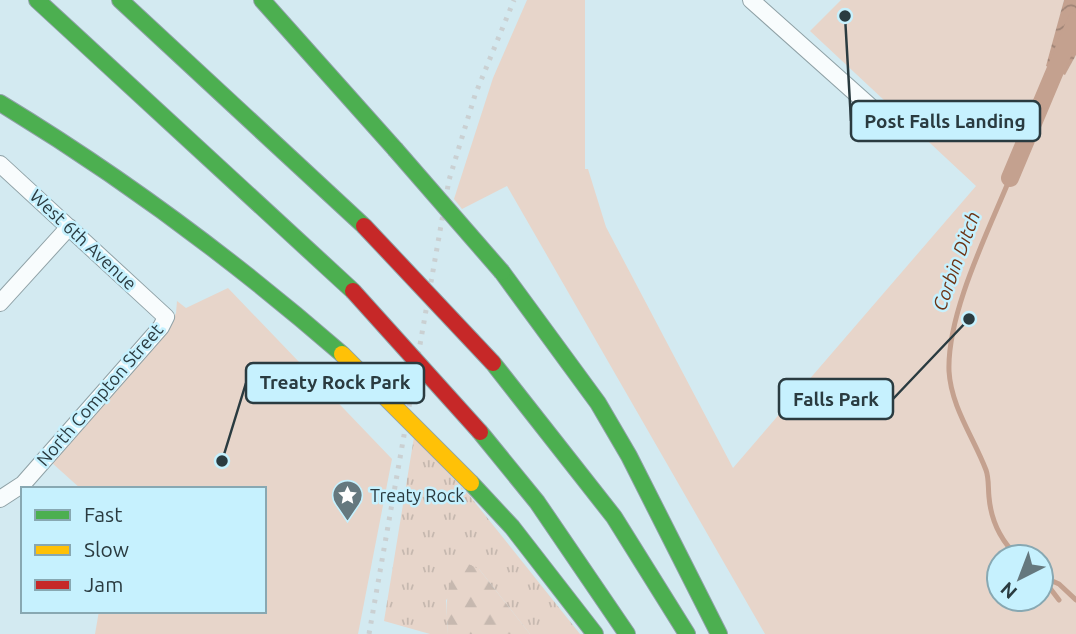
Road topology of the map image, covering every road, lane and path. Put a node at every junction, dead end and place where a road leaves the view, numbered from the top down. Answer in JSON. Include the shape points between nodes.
{"nodes":[{"id":1,"x":37,"y":0,"type":"edge"},
{"id":2,"x":120,"y":0,"type":"edge"},
{"id":3,"x":262,"y":0,"type":"edge"},
{"id":4,"x":751,"y":0,"type":"edge"},
{"id":5,"x":0,"y":103,"type":"edge"},
{"id":6,"x":881,"y":116,"type":"dead end"},
{"id":7,"x":0,"y":164,"type":"edge"},
{"id":8,"x":69,"y":227,"type":"junction"},
{"id":9,"x":0,"y":303,"type":"edge"},
{"id":10,"x":166,"y":317,"type":"joint"},
{"id":11,"x":0,"y":499,"type":"edge"},
{"id":12,"x":596,"y":634,"type":"edge"},
{"id":13,"x":627,"y":634,"type":"edge"},
{"id":14,"x":687,"y":634,"type":"edge"},
{"id":15,"x":719,"y":634,"type":"edge"}],
"edges":[{"from":1,"to":13,"type":"highway","bridge":true,"via":[[352,291],[537,502]]},
{"from":2,"to":14,"type":"highway","bridge":true,"via":[[364,226],[493,363],[614,517]]},
{"from":3,"to":15,"type":"highway","bridge":true,"via":[[502,272],[598,403]]},
{"from":4,"to":6,"type":"street"},
{"from":5,"to":12,"type":"highway","bridge":true,"via":[[201,235],[342,354],[512,527]]},
{"from":7,"to":8,"type":"street","name":"West 6th Avenue"},
{"from":8,"to":9,"type":"street"},
{"from":8,"to":10,"type":"street","name":"West 6th Avenue"},
{"from":10,"to":11,"type":"street","name":"North Compton Street","via":[[23,484]]}]}
